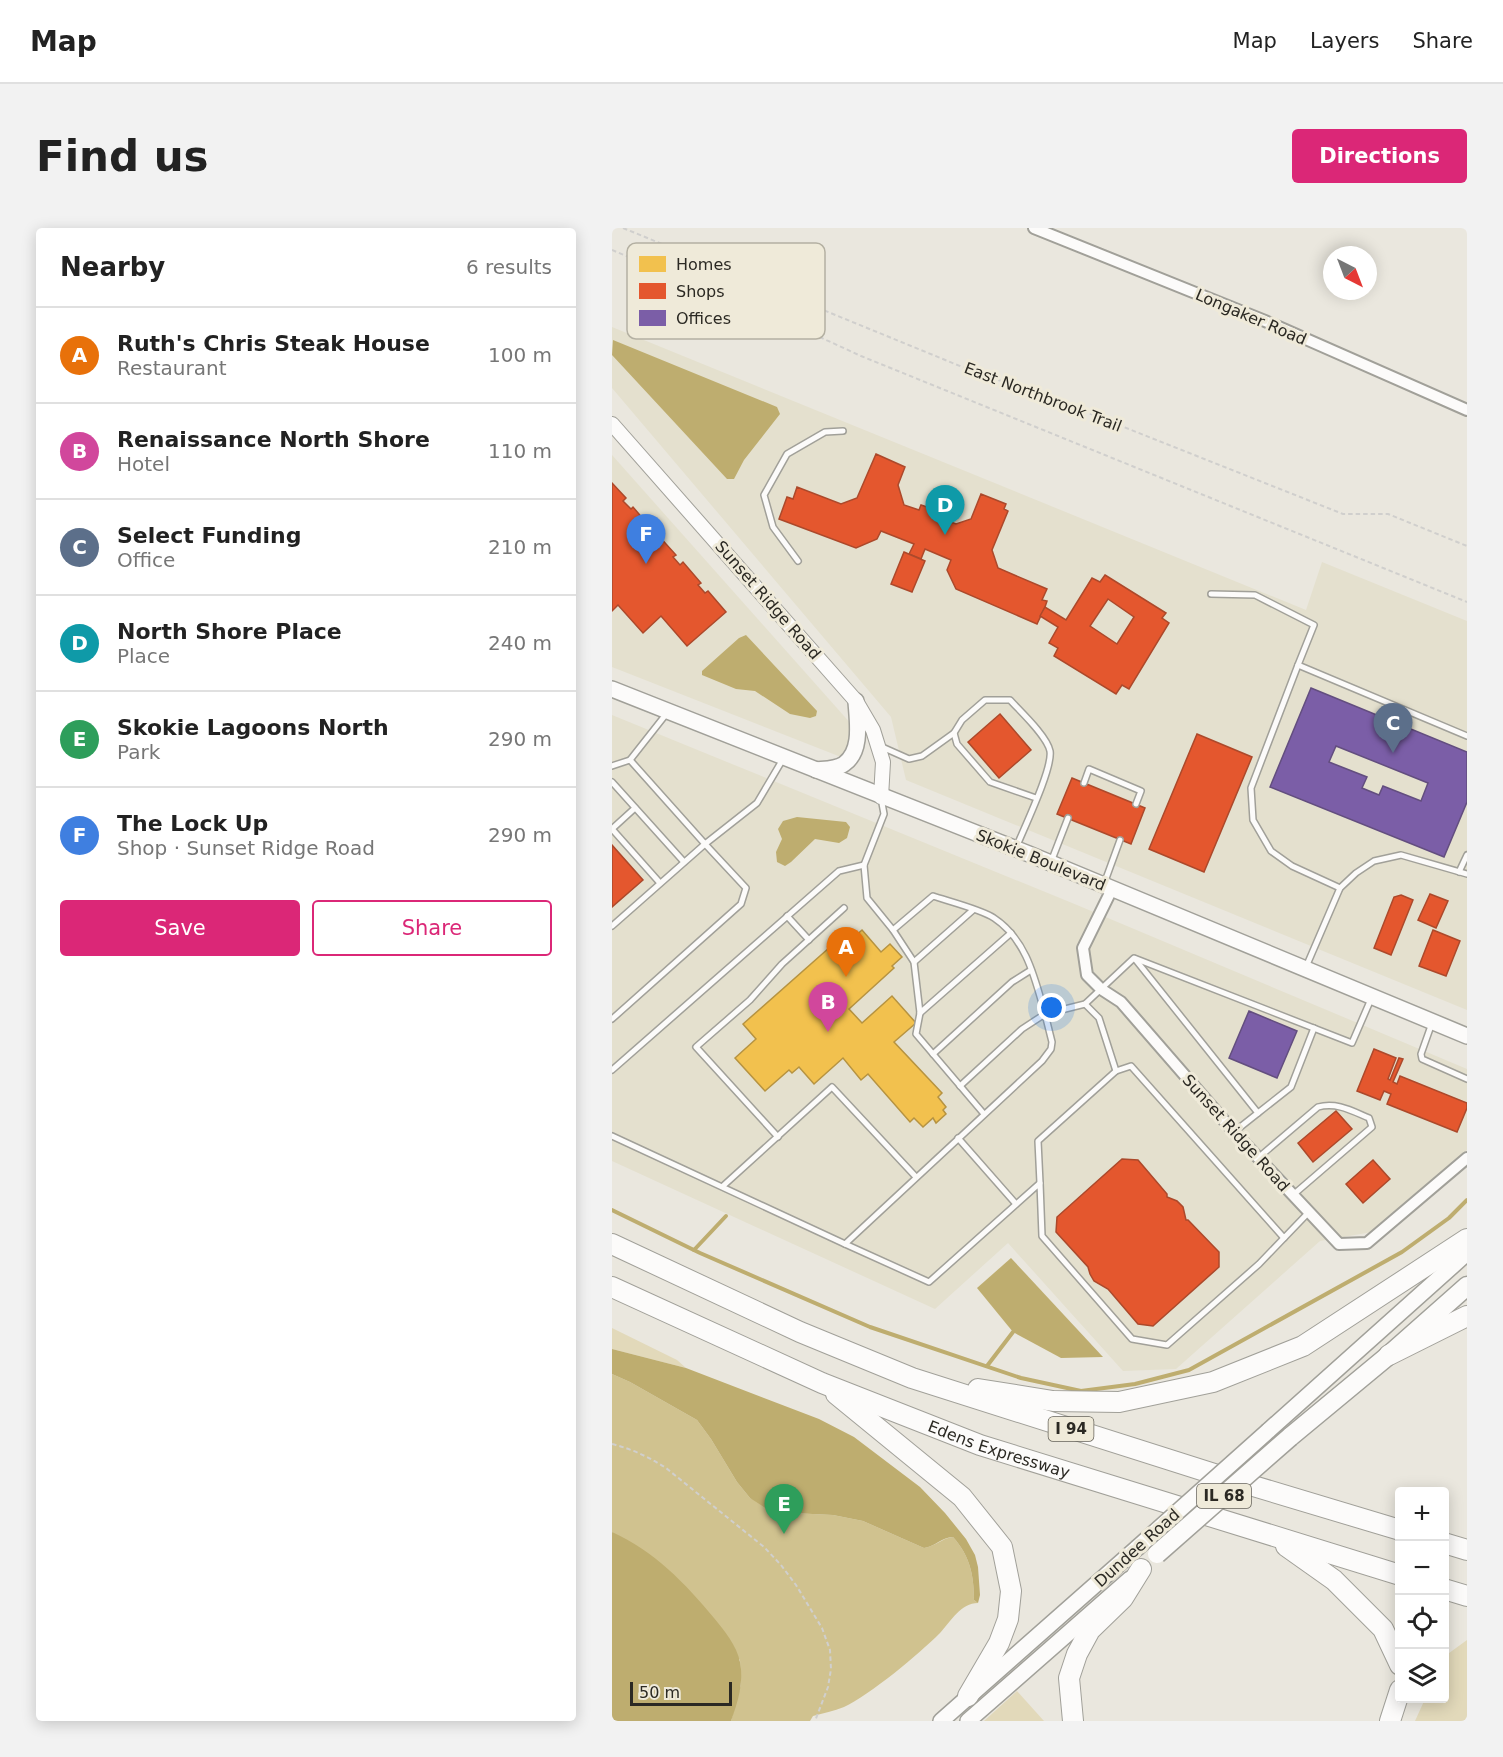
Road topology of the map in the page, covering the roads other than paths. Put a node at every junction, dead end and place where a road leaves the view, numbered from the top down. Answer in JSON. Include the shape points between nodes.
{"nodes":[{"id":1,"x":1034,"y":228,"type":"edge"},
{"id":2,"x":1467,"y":410,"type":"edge"},
{"id":3,"x":612,"y":424,"type":"edge"},
{"id":4,"x":843,"y":430,"type":"dead end"},
{"id":5,"x":798,"y":561,"type":"dead end"},
{"id":6,"x":1212,"y":594,"type":"dead end"},
{"id":7,"x":1298,"y":665,"type":"junction"},
{"id":8,"x":612,"y":689,"type":"edge"},
{"id":9,"x":856,"y":701,"type":"junction"},
{"id":10,"x":668,"y":712,"type":"junction"},
{"id":11,"x":954,"y":733,"type":"junction"},
{"id":12,"x":1467,"y":736,"type":"edge"},
{"id":13,"x":878,"y":746,"type":"junction"},
{"id":14,"x":784,"y":758,"type":"junction"},
{"id":15,"x":630,"y":760,"type":"junction"},
{"id":16,"x":612,"y":766,"type":"edge"},
{"id":17,"x":815,"y":771,"type":"junction"},
{"id":18,"x":612,"y":782,"type":"edge"},
{"id":19,"x":1084,"y":783,"type":"dead end"},
{"id":20,"x":880,"y":797,"type":"junction"},
{"id":21,"x":1036,"y":798,"type":"junction"},
{"id":22,"x":1136,"y":804,"type":"dead end"},
{"id":23,"x":635,"y":808,"type":"junction"},
{"id":24,"x":1068,"y":818,"type":"dead end"},
{"id":25,"x":612,"y":829,"type":"edge"},
{"id":26,"x":1120,"y":840,"type":"dead end"},
{"id":27,"x":705,"y":843,"type":"junction"},
{"id":28,"x":1015,"y":849,"type":"junction"},
{"id":29,"x":1467,"y":855,"type":"edge"},
{"id":30,"x":684,"y":862,"type":"junction"},
{"id":31,"x":1050,"y":863,"type":"junction"},
{"id":32,"x":864,"y":866,"type":"junction"},
{"id":33,"x":1459,"y":872,"type":"junction"},
{"id":34,"x":1467,"y":874,"type":"edge"},
{"id":35,"x":660,"y":884,"type":"junction"},
{"id":36,"x":1108,"y":887,"type":"junction"},
{"id":37,"x":1340,"y":888,"type":"junction"},
{"id":38,"x":844,"y":908,"type":"dead end"},
{"id":39,"x":974,"y":910,"type":"junction"},
{"id":40,"x":788,"y":916,"type":"junction"},
{"id":41,"x":612,"y":926,"type":"edge"},
{"id":42,"x":893,"y":930,"type":"junction"},
{"id":43,"x":1011,"y":933,"type":"junction"},
{"id":44,"x":809,"y":940,"type":"junction"},
{"id":45,"x":1134,"y":958,"type":"junction"},
{"id":46,"x":914,"y":962,"type":"junction"},
{"id":47,"x":1306,"y":969,"type":"junction"},
{"id":48,"x":1031,"y":970,"type":"junction"},
{"id":49,"x":1101,"y":989,"type":"junction"},
{"id":50,"x":1372,"y":996,"type":"junction"},
{"id":51,"x":1085,"y":1004,"type":"junction"},
{"id":52,"x":920,"y":1013,"type":"junction"},
{"id":53,"x":1045,"y":1014,"type":"junction"},
{"id":54,"x":612,"y":1019,"type":"edge"},
{"id":55,"x":1433,"y":1022,"type":"junction"},
{"id":56,"x":1314,"y":1028,"type":"junction"},
{"id":57,"x":1467,"y":1036,"type":"edge"},
{"id":58,"x":933,"y":1054,"type":"junction"},
{"id":59,"x":612,"y":1070,"type":"edge"},
{"id":60,"x":1116,"y":1071,"type":"junction"},
{"id":61,"x":1467,"y":1079,"type":"edge"},
{"id":62,"x":960,"y":1086,"type":"junction"},
{"id":63,"x":1258,"y":1113,"type":"junction"},
{"id":64,"x":984,"y":1114,"type":"junction"},
{"id":65,"x":1234,"y":1132,"type":"junction"},
{"id":66,"x":612,"y":1136,"type":"edge"},
{"id":67,"x":778,"y":1137,"type":"junction"},
{"id":68,"x":958,"y":1138,"type":"junction"},
{"id":69,"x":1258,"y":1158,"type":"junction"},
{"id":70,"x":1467,"y":1158,"type":"edge"},
{"id":71,"x":916,"y":1177,"type":"junction"},
{"id":72,"x":1040,"y":1183,"type":"junction"},
{"id":73,"x":723,"y":1186,"type":"junction"},
{"id":74,"x":1293,"y":1195,"type":"junction"},
{"id":75,"x":1016,"y":1204,"type":"junction"},
{"id":76,"x":1309,"y":1212,"type":"junction"},
{"id":77,"x":1284,"y":1238,"type":"junction"},
{"id":78,"x":1467,"y":1239,"type":"edge"},
{"id":79,"x":612,"y":1244,"type":"edge"},
{"id":80,"x":845,"y":1244,"type":"junction"},
{"id":81,"x":1467,"y":1253,"type":"edge"},
{"id":82,"x":1467,"y":1286,"type":"edge"},
{"id":83,"x":612,"y":1287,"type":"edge"},
{"id":84,"x":1467,"y":1316,"type":"edge"},
{"id":85,"x":1389,"y":1355,"type":"junction"},
{"id":86,"x":912,"y":1378,"type":"junction"},
{"id":87,"x":822,"y":1383,"type":"junction"},
{"id":88,"x":1395,"y":1528,"type":"edge"},
{"id":89,"x":1271,"y":1536,"type":"junction"},
{"id":90,"x":1449,"y":1545,"type":"edge"},
{"id":91,"x":1467,"y":1550,"type":"edge"},
{"id":92,"x":1141,"y":1569,"type":"junction"},
{"id":93,"x":1395,"y":1573,"type":"edge"},
{"id":94,"x":1449,"y":1591,"type":"edge"},
{"id":95,"x":1467,"y":1596,"type":"edge"},
{"id":96,"x":1395,"y":1654,"type":"edge"},
{"id":97,"x":968,"y":1696,"type":"junction"},
{"id":98,"x":1396,"y":1703,"type":"edge"},
{"id":99,"x":941,"y":1721,"type":"edge"},
{"id":100,"x":968,"y":1721,"type":"edge"},
{"id":101,"x":1073,"y":1721,"type":"edge"},
{"id":102,"x":1390,"y":1721,"type":"edge"}],
"edges":[{"from":1,"to":2,"type":"street","name":"Longaker Road","via":[[1265,321]]},
{"from":3,"to":9,"type":"street","name":"Sunset Ridge Road"},
{"from":4,"to":5,"type":"lane","via":[[825,432],[787,454],[764,495],[773,527]]},
{"from":6,"to":7,"type":"lane","via":[[1255,594],[1314,625]]},
{"from":7,"to":12,"type":"lane"},
{"from":7,"to":37,"type":"lane","via":[[1251,788],[1253,820],[1271,851],[1292,866]]},
{"from":8,"to":10,"type":"main road","name":"Skokie Boulevard"},
{"from":9,"to":13,"type":"street","name":"Sunset Ridge Road"},
{"from":9,"to":17,"type":"main road","via":[[855,751],[845,764]]},
{"from":10,"to":14,"type":"main road","name":"Skokie Boulevard"},
{"from":10,"to":15,"type":"lane"},
{"from":11,"to":13,"type":"lane","via":[[922,756],[909,759]]},
{"from":11,"to":21,"type":"lane","via":[[957,744],[990,782]]},
{"from":11,"to":21,"type":"lane","via":[[962,720],[985,700],[1010,700],[1050,749],[1050,760]]},
{"from":13,"to":20,"type":"street","name":"Sunset Ridge Road","via":[[883,762]]},
{"from":14,"to":17,"type":"main road","name":"Skokie Boulevard"},
{"from":14,"to":27,"type":"lane","via":[[757,803]]},
{"from":15,"to":16,"type":"lane"},
{"from":15,"to":27,"type":"lane"},
{"from":17,"to":20,"type":"main road","name":"Skokie Boulevard"},
{"from":18,"to":23,"type":"lane"},
{"from":19,"to":22,"type":"lane","via":[[1089,769],[1141,791]]},
{"from":20,"to":28,"type":"main road","name":"Skokie Boulevard"},
{"from":20,"to":32,"type":"lane","via":[[884,814]]},
{"from":21,"to":28,"type":"lane"},
{"from":23,"to":25,"type":"lane"},
{"from":23,"to":30,"type":"lane"},
{"from":24,"to":31,"type":"lane"},
{"from":25,"to":35,"type":"lane"},
{"from":26,"to":36,"type":"lane"},
{"from":27,"to":30,"type":"lane"},
{"from":27,"to":54,"type":"lane","via":[[746,888],[741,904]]},
{"from":28,"to":31,"type":"main road","name":"Skokie Boulevard"},
{"from":29,"to":33,"type":"lane"},
{"from":30,"to":35,"type":"lane"},
{"from":31,"to":36,"type":"main road","name":"Skokie Boulevard"},
{"from":32,"to":40,"type":"lane","via":[[839,871]]},
{"from":32,"to":42,"type":"lane","via":[[867,898]]},
{"from":33,"to":34,"type":"lane"},
{"from":33,"to":37,"type":"lane","via":[[1401,855],[1374,861]]},
{"from":35,"to":41,"type":"lane"},
{"from":36,"to":47,"type":"main road","name":"Skokie Boulevard"},
{"from":36,"to":49,"type":"street","name":"Sunset Ridge Road","via":[[1083,948],[1087,975]]},
{"from":37,"to":47,"type":"lane"},
{"from":38,"to":44,"type":"lane"},
{"from":39,"to":42,"type":"lane","via":[[933,896]]},
{"from":39,"to":43,"type":"lane","via":[[994,917]]},
{"from":39,"to":46,"type":"lane"},
{"from":40,"to":44,"type":"lane"},
{"from":40,"to":59,"type":"lane"},
{"from":42,"to":46,"type":"lane"},
{"from":43,"to":48,"type":"lane","via":[[1020,942]]},
{"from":43,"to":52,"type":"lane"},
{"from":44,"to":67,"type":"lane","via":[[750,1000],[696,1047]]},
{"from":45,"to":49,"type":"lane"},
{"from":45,"to":56,"type":"lane"},
{"from":45,"to":63,"type":"lane"},
{"from":46,"to":52,"type":"lane"},
{"from":47,"to":50,"type":"main road","name":"Skokie Boulevard"},
{"from":48,"to":53,"type":"lane"},
{"from":48,"to":58,"type":"lane","via":[[1012,982]]},
{"from":49,"to":51,"type":"lane"},
{"from":49,"to":65,"type":"street","name":"Sunset Ridge Road","via":[[1121,1002]]},
{"from":50,"to":55,"type":"main road","name":"Skokie Boulevard"},
{"from":50,"to":56,"type":"lane","via":[[1352,1043]]},
{"from":51,"to":53,"type":"lane"},
{"from":51,"to":60,"type":"lane","via":[[1099,1018]]},
{"from":52,"to":58,"type":"lane","via":[[916,1034]]},
{"from":53,"to":62,"type":"lane","via":[[1022,1029]]},
{"from":53,"to":64,"type":"lane","via":[[1051,1049]]},
{"from":55,"to":57,"type":"main road","name":"Skokie Boulevard"},
{"from":55,"to":61,"type":"lane","via":[[1422,1059]]},
{"from":56,"to":63,"type":"lane","via":[[1291,1087]]},
{"from":58,"to":62,"type":"lane"},
{"from":60,"to":72,"type":"lane","via":[[1038,1141]]},
{"from":60,"to":77,"type":"lane","via":[[1131,1066]]},
{"from":62,"to":64,"type":"lane"},
{"from":63,"to":65,"type":"lane"},
{"from":64,"to":68,"type":"lane"},
{"from":65,"to":69,"type":"street","name":"Sunset Ridge Road"},
{"from":66,"to":73,"type":"lane"},
{"from":67,"to":71,"type":"lane","via":[[832,1087]]},
{"from":67,"to":73,"type":"lane"},
{"from":68,"to":71,"type":"lane"},
{"from":68,"to":75,"type":"lane"},
{"from":69,"to":74,"type":"street","name":"Sunset Ridge Road"},
{"from":69,"to":74,"type":"lane","via":[[1318,1107],[1341,1106],[1369,1118],[1372,1127]]},
{"from":70,"to":76,"type":"street","name":"Sunset Ridge Road","via":[[1367,1243],[1339,1244]]},
{"from":71,"to":80,"type":"lane"},
{"from":72,"to":75,"type":"lane"},
{"from":72,"to":77,"type":"lane","via":[[1042,1236],[1132,1339],[1167,1345]]},
{"from":73,"to":80,"type":"lane"},
{"from":74,"to":76,"type":"street","name":"Sunset Ridge Road"},
{"from":75,"to":80,"type":"lane","via":[[929,1282]]},
{"from":76,"to":77,"type":"lane"},
{"from":78,"to":86,"type":"highway","via":[[1303,1346],[1213,1382],[1119,1402],[1053,1401]]},
{"from":79,"to":86,"type":"highway","number":"I 94","via":[[800,1332]]},
{"from":81,"to":97,"type":"main road","name":"Dundee Road","bridge":true},
{"from":82,"to":85,"type":"main road","name":"Dundee Road","number":"IL 68"},
{"from":83,"to":87,"type":"highway","name":"Edens Expressway","number":"I 94"},
{"from":84,"to":85,"type":"highway"},
{"from":85,"to":92,"type":"main road","name":"Dundee Road","number":"IL 68","bridge":true},
{"from":86,"to":88,"type":"highway","number":"I 94"},
{"from":87,"to":89,"type":"highway","name":"Edens Expressway","number":"I 94","via":[[980,1445]]},
{"from":87,"to":97,"type":"highway","via":[[962,1497],[1002,1547],[1011,1591],[1008,1619],[999,1644]]},
{"from":89,"to":93,"type":"highway","name":"Edens Expressway","number":"I 94"},
{"from":89,"to":96,"type":"highway","via":[[1334,1580],[1383,1629]]},
{"from":90,"to":91,"type":"highway"},
{"from":92,"to":100,"type":"main road","name":"Dundee Road"},
{"from":92,"to":101,"type":"highway","via":[[1123,1598],[1090,1630],[1077,1654],[1069,1678]]},
{"from":94,"to":95,"type":"highway"},
{"from":97,"to":99,"type":"main road","name":"Dundee Road"},
{"from":98,"to":102,"type":"highway"}]}
